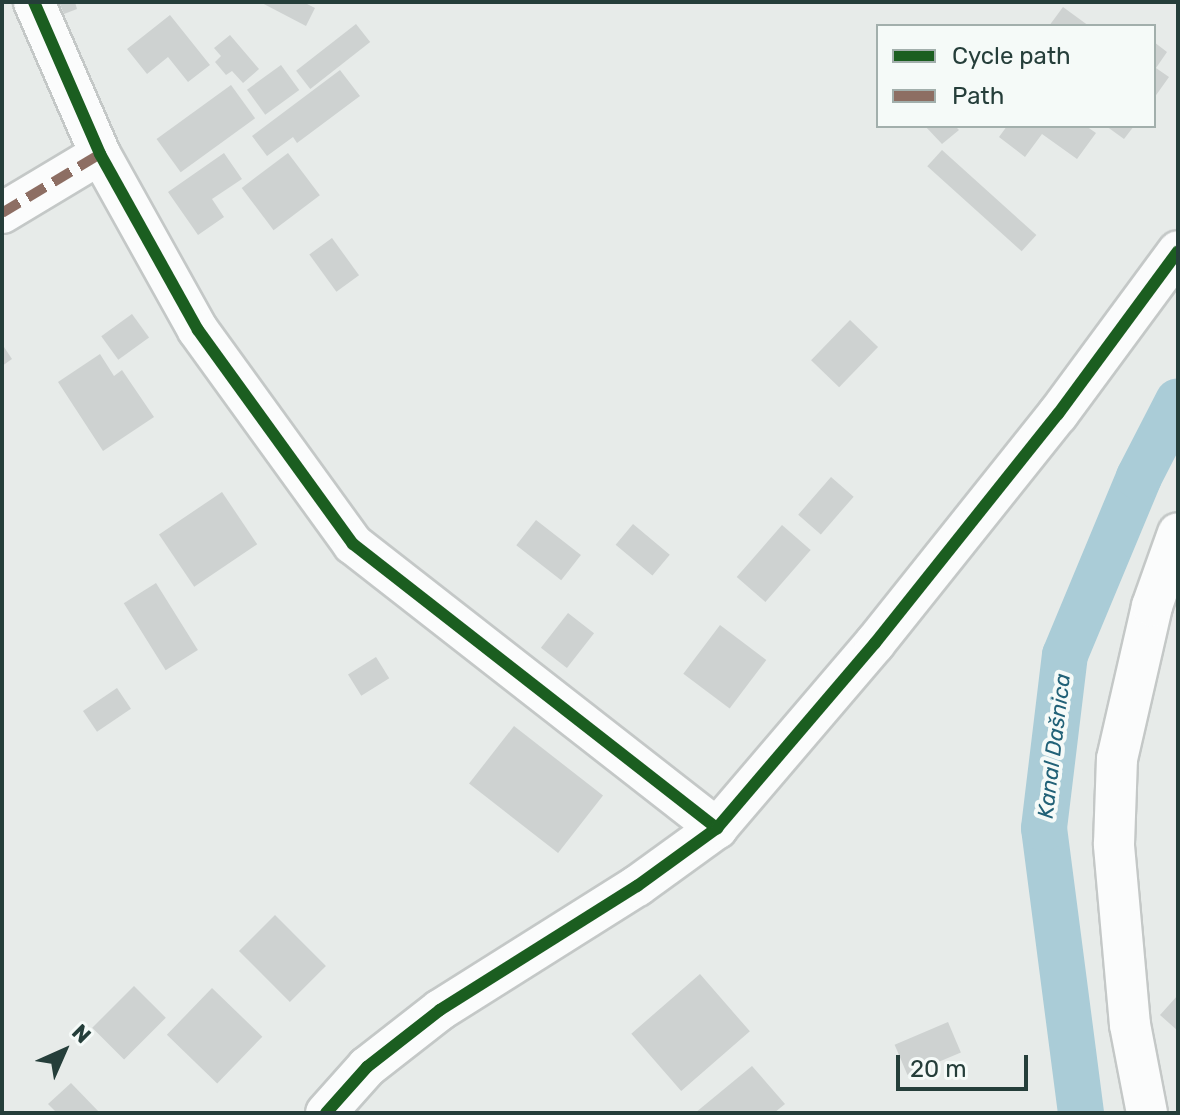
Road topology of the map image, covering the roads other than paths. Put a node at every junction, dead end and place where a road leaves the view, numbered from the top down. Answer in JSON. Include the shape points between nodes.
{"nodes":[{"id":1,"x":34,"y":2,"type":"edge"},
{"id":2,"x":100,"y":154,"type":"junction"},
{"id":3,"x":2,"y":213,"type":"edge"},
{"id":4,"x":1178,"y":251,"type":"edge"},
{"id":5,"x":1178,"y":533,"type":"edge"},
{"id":6,"x":717,"y":828,"type":"junction"},
{"id":7,"x":326,"y":1113,"type":"edge"},
{"id":8,"x":1147,"y":1113,"type":"edge"}],
"edges":[{"from":1,"to":2,"type":"street"},
{"from":2,"to":3,"type":"street"},
{"from":2,"to":6,"type":"street","via":[[198,330],[353,544]]},
{"from":4,"to":6,"type":"street","via":[[1112,344],[914,595]]},
{"from":5,"to":8,"type":"street","via":[[1152,606],[1117,759],[1114,844],[1130,1025]]},
{"from":6,"to":7,"type":"street","via":[[612,902],[440,1010],[367,1067]]}]}
